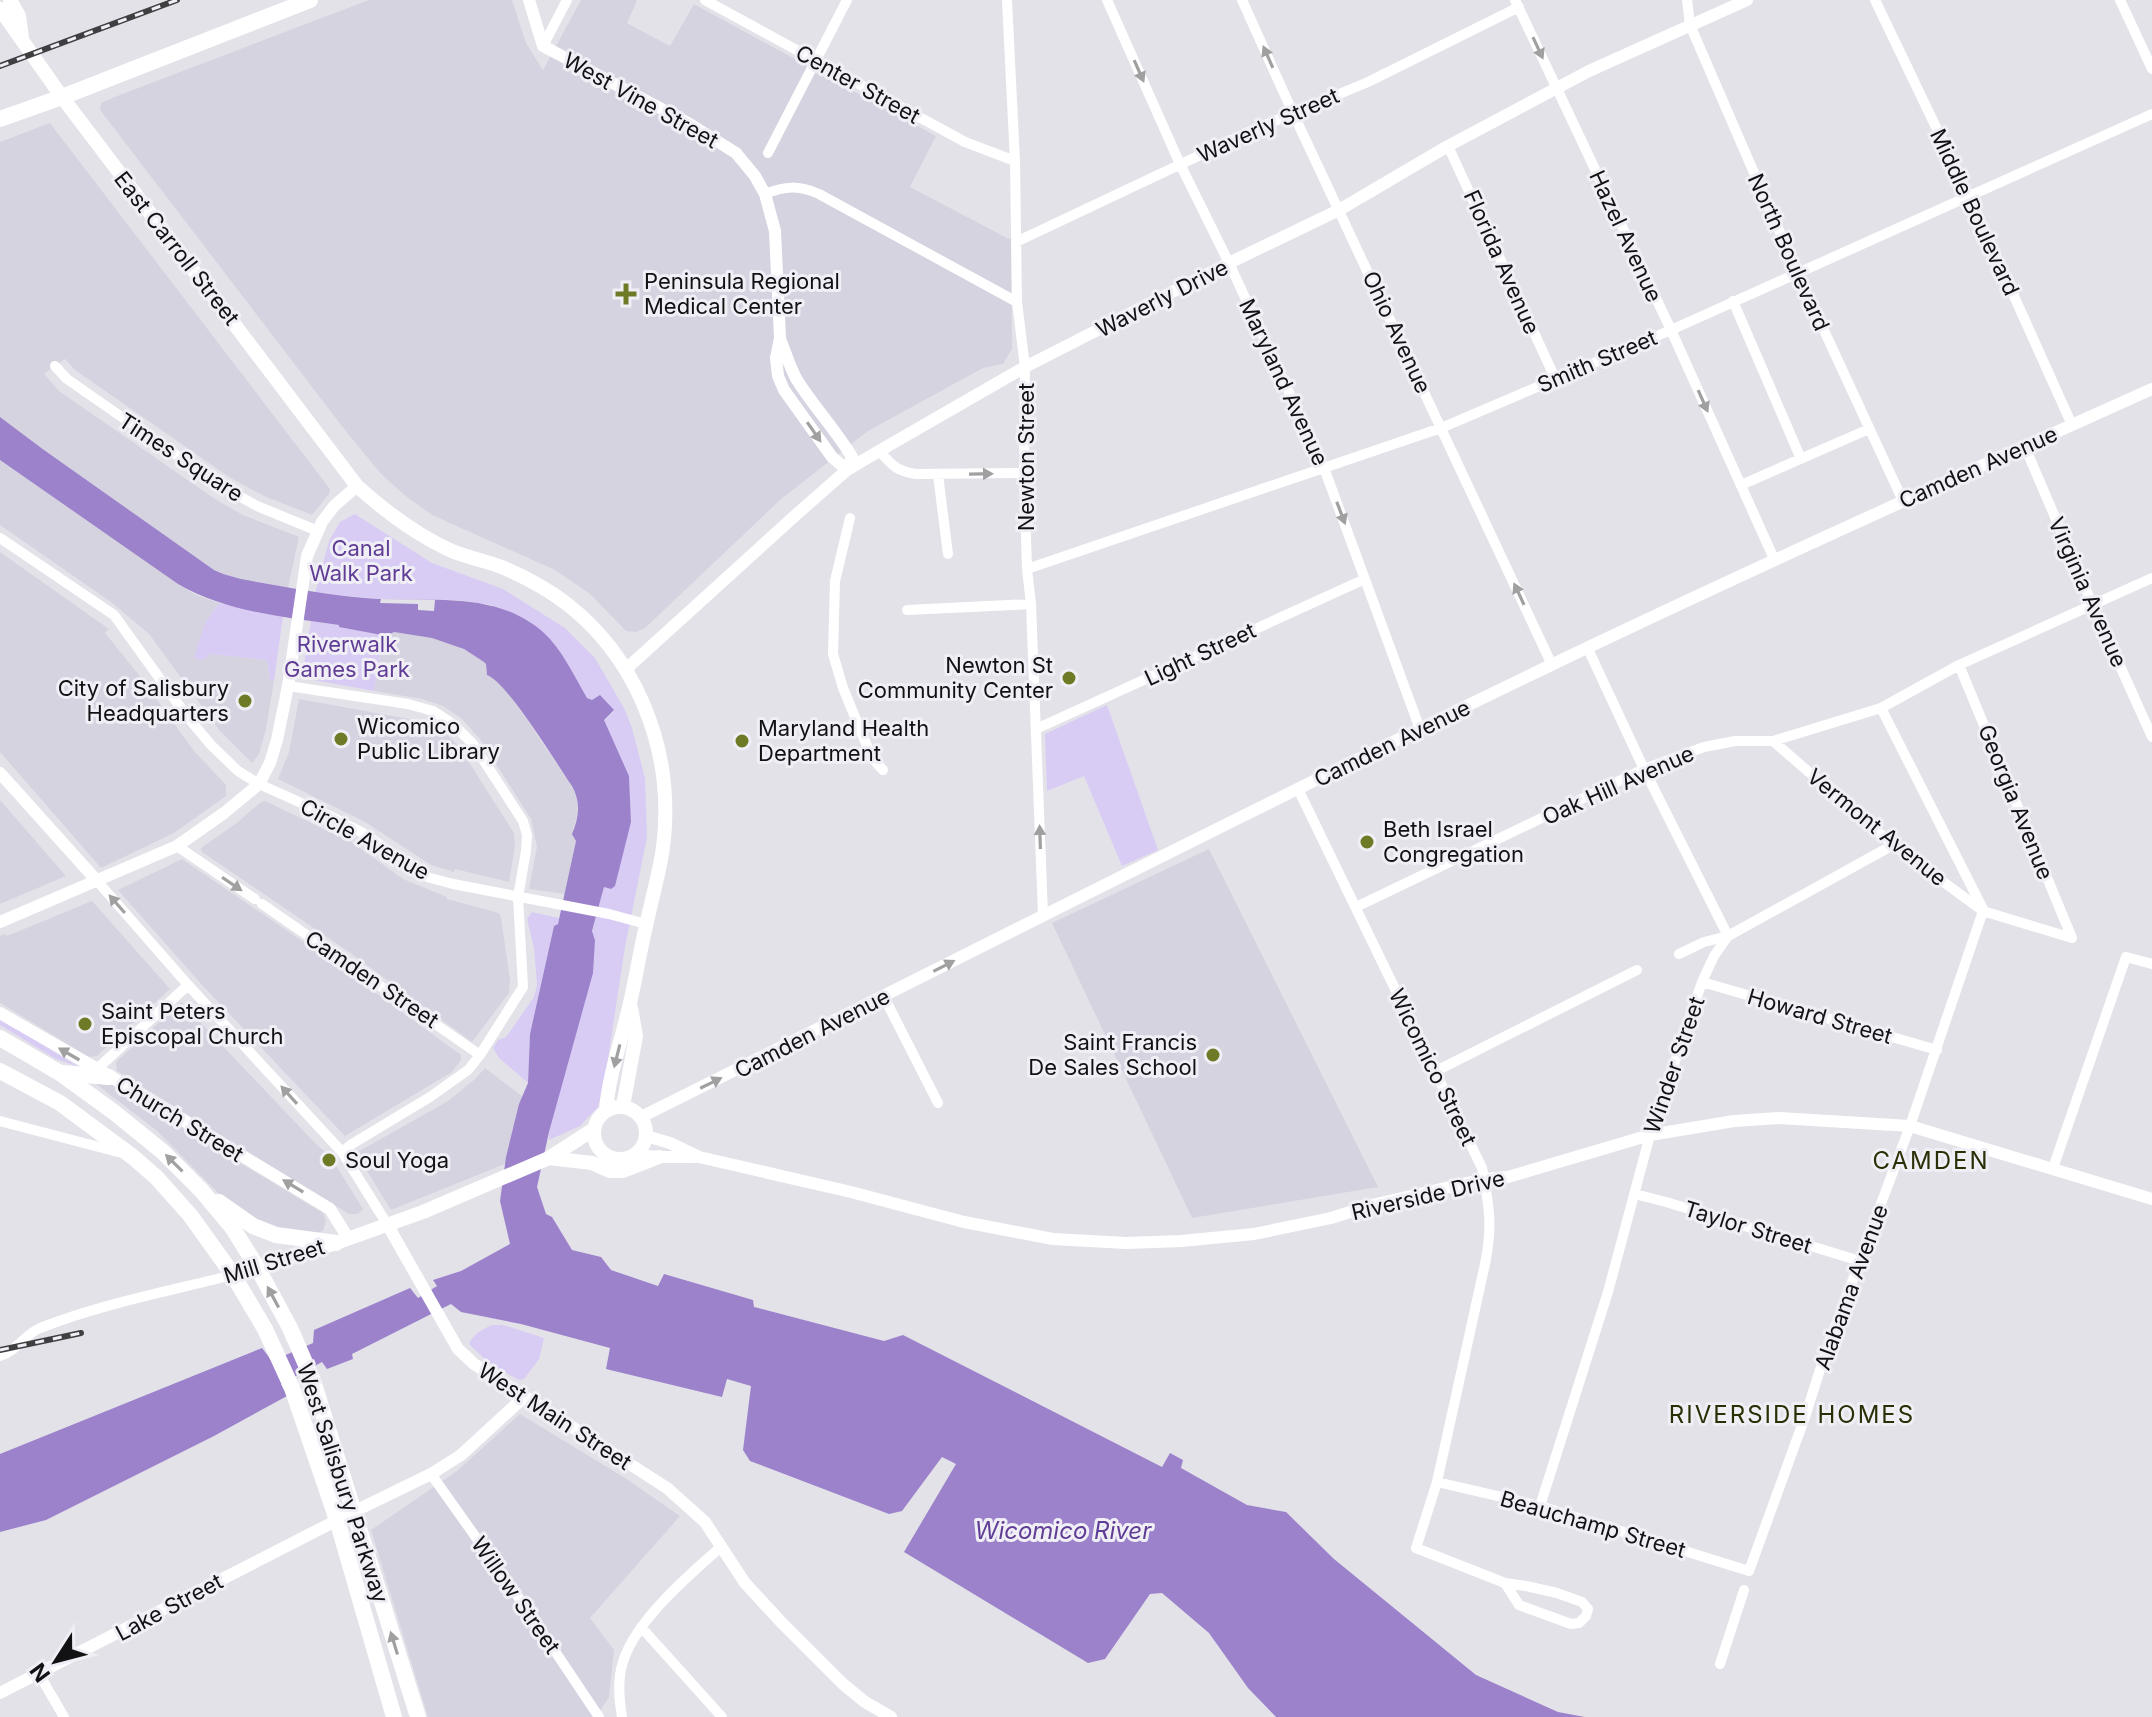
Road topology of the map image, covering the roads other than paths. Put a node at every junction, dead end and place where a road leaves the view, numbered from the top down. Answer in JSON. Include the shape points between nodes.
{"nodes":[{"id":1,"x":10,"y":0,"type":"edge"},
{"id":2,"x":310,"y":0,"type":"edge"},
{"id":3,"x":529,"y":0,"type":"edge"},
{"id":4,"x":567,"y":0,"type":"edge"},
{"id":5,"x":705,"y":0,"type":"edge"},
{"id":6,"x":847,"y":0,"type":"edge"},
{"id":7,"x":1007,"y":0,"type":"edge"},
{"id":8,"x":1107,"y":0,"type":"edge"},
{"id":9,"x":1242,"y":0,"type":"edge"},
{"id":10,"x":1687,"y":0,"type":"edge"},
{"id":11,"x":1747,"y":0,"type":"edge"},
{"id":12,"x":1875,"y":0,"type":"edge"},
{"id":13,"x":2120,"y":0,"type":"edge"},
{"id":14,"x":1517,"y":4,"type":"edge"},
{"id":15,"x":0,"y":9,"type":"edge"},
{"id":16,"x":1690,"y":25,"type":"junction"},
{"id":17,"x":23,"y":42,"type":"junction"},
{"id":18,"x":543,"y":46,"type":"junction"},
{"id":19,"x":817,"y":60,"type":"junction"},
{"id":20,"x":2152,"y":69,"type":"edge"},
{"id":21,"x":1557,"y":89,"type":"junction"},
{"id":22,"x":62,"y":97,"type":"junction"},
{"id":23,"x":1293,"y":113,"type":"junction"},
{"id":24,"x":2152,"y":114,"type":"edge"},
{"id":25,"x":0,"y":119,"type":"edge"},
{"id":26,"x":1448,"y":146,"type":"junction"},
{"id":27,"x":768,"y":153,"type":"dead end"},
{"id":28,"x":1015,"y":161,"type":"junction"},
{"id":29,"x":1180,"y":164,"type":"junction"},
{"id":30,"x":765,"y":194,"type":"junction"},
{"id":31,"x":1969,"y":196,"type":"junction"},
{"id":32,"x":1339,"y":210,"type":"junction"},
{"id":33,"x":1016,"y":242,"type":"junction"},
{"id":34,"x":1229,"y":263,"type":"junction"},
{"id":35,"x":1797,"y":272,"type":"junction"},
{"id":36,"x":1733,"y":301,"type":"junction"},
{"id":37,"x":1017,"y":302,"type":"junction"},
{"id":38,"x":1671,"y":330,"type":"junction"},
{"id":39,"x":55,"y":366,"type":"dead end"},
{"id":40,"x":1025,"y":367,"type":"junction"},
{"id":41,"x":1555,"y":378,"type":"junction"},
{"id":42,"x":2152,"y":389,"type":"edge"},
{"id":43,"x":2072,"y":425,"type":"junction"},
{"id":44,"x":1441,"y":428,"type":"junction"},
{"id":45,"x":1869,"y":429,"type":"junction"},
{"id":46,"x":2025,"y":447,"type":"junction"},
{"id":47,"x":879,"y":451,"type":"junction"},
{"id":48,"x":1801,"y":459,"type":"junction"},
{"id":49,"x":1324,"y":468,"type":"junction"},
{"id":50,"x":847,"y":470,"type":"junction"},
{"id":51,"x":1024,"y":473,"type":"junction"},
{"id":52,"x":938,"y":475,"type":"junction"},
{"id":53,"x":1741,"y":485,"type":"junction"},
{"id":54,"x":357,"y":486,"type":"junction"},
{"id":55,"x":1903,"y":501,"type":"junction"},
{"id":56,"x":850,"y":518,"type":"dead end"},
{"id":57,"x":318,"y":531,"type":"junction"},
{"id":58,"x":0,"y":538,"type":"edge"},
{"id":59,"x":948,"y":554,"type":"dead end"},
{"id":60,"x":1775,"y":561,"type":"junction"},
{"id":61,"x":1027,"y":569,"type":"junction"},
{"id":62,"x":2152,"y":578,"type":"edge"},
{"id":63,"x":1365,"y":579,"type":"junction"},
{"id":64,"x":1031,"y":604,"type":"junction"},
{"id":65,"x":2093,"y":606,"type":"junction"},
{"id":66,"x":907,"y":610,"type":"dead end"},
{"id":67,"x":1588,"y":649,"type":"junction"},
{"id":68,"x":1552,"y":665,"type":"junction"},
{"id":69,"x":1959,"y":665,"type":"junction"},
{"id":70,"x":625,"y":670,"type":"junction"},
{"id":71,"x":288,"y":686,"type":"junction"},
{"id":72,"x":1881,"y":708,"type":"junction"},
{"id":73,"x":1036,"y":729,"type":"junction"},
{"id":74,"x":1420,"y":729,"type":"junction"},
{"id":75,"x":2152,"y":737,"type":"edge"},
{"id":76,"x":1773,"y":741,"type":"junction"},
{"id":77,"x":1644,"y":769,"type":"junction"},
{"id":78,"x":883,"y":770,"type":"dead end"},
{"id":79,"x":0,"y":773,"type":"edge"},
{"id":80,"x":259,"y":784,"type":"junction"},
{"id":81,"x":1298,"y":789,"type":"junction"},
{"id":82,"x":1893,"y":845,"type":"junction"},
{"id":83,"x":177,"y":846,"type":"junction"},
{"id":84,"x":98,"y":882,"type":"junction"},
{"id":85,"x":518,"y":897,"type":"junction"},
{"id":86,"x":1356,"y":907,"type":"junction"},
{"id":87,"x":1983,"y":911,"type":"junction"},
{"id":88,"x":1043,"y":915,"type":"junction"},
{"id":89,"x":0,"y":922,"type":"edge"},
{"id":90,"x":646,"y":924,"type":"junction"},
{"id":91,"x":1728,"y":936,"type":"junction"},
{"id":92,"x":2072,"y":938,"type":"joint"},
{"id":93,"x":1679,"y":954,"type":"dead end"},
{"id":94,"x":2152,"y":964,"type":"edge"},
{"id":95,"x":1637,"y":970,"type":"dead end"},
{"id":96,"x":1702,"y":982,"type":"junction"},
{"id":97,"x":188,"y":985,"type":"junction"},
{"id":98,"x":884,"y":997,"type":"junction"},
{"id":99,"x":630,"y":1002,"type":"junction"},
{"id":100,"x":0,"y":1013,"type":"edge"},
{"id":101,"x":0,"y":1038,"type":"edge"},
{"id":102,"x":1937,"y":1050,"type":"junction"},
{"id":103,"x":480,"y":1055,"type":"junction"},
{"id":104,"x":0,"y":1071,"type":"edge"},
{"id":105,"x":1436,"y":1071,"type":"junction"},
{"id":106,"x":60,"y":1073,"type":"junction"},
{"id":107,"x":102,"y":1073,"type":"junction"},
{"id":108,"x":938,"y":1103,"type":"dead end"},
{"id":109,"x":623,"y":1106,"type":"junction"},
{"id":110,"x":606,"y":1110,"type":"junction"},
{"id":111,"x":641,"y":1117,"type":"junction"},
{"id":112,"x":0,"y":1121,"type":"edge"},
{"id":113,"x":1910,"y":1126,"type":"junction"},
{"id":114,"x":594,"y":1129,"type":"junction"},
{"id":115,"x":1650,"y":1135,"type":"junction"},
{"id":116,"x":646,"y":1136,"type":"junction"},
{"id":117,"x":342,"y":1152,"type":"junction"},
{"id":118,"x":634,"y":1155,"type":"junction"},
{"id":119,"x":133,"y":1157,"type":"junction"},
{"id":120,"x":659,"y":1157,"type":"junction"},
{"id":121,"x":699,"y":1157,"type":"junction"},
{"id":122,"x":611,"y":1158,"type":"junction"},
{"id":123,"x":547,"y":1159,"type":"junction"},
{"id":124,"x":2053,"y":1168,"type":"junction"},
{"id":125,"x":1484,"y":1179,"type":"junction"},
{"id":126,"x":201,"y":1190,"type":"junction"},
{"id":127,"x":1635,"y":1194,"type":"junction"},
{"id":128,"x":2152,"y":1199,"type":"edge"},
{"id":129,"x":387,"y":1224,"type":"junction"},
{"id":130,"x":342,"y":1240,"type":"junction"},
{"id":131,"x":1860,"y":1261,"type":"junction"},
{"id":132,"x":257,"y":1267,"type":"junction"},
{"id":133,"x":233,"y":1275,"type":"junction"},
{"id":134,"x":0,"y":1356,"type":"edge"},
{"id":135,"x":524,"y":1397,"type":"junction"},
{"id":136,"x":431,"y":1474,"type":"junction"},
{"id":137,"x":1437,"y":1482,"type":"junction"},
{"id":138,"x":1540,"y":1506,"type":"junction"},
{"id":139,"x":353,"y":1512,"type":"junction"},
{"id":140,"x":337,"y":1520,"type":"junction"},
{"id":141,"x":722,"y":1546,"type":"junction"},
{"id":142,"x":1749,"y":1571,"type":"joint"},
{"id":143,"x":1505,"y":1583,"type":"junction"},
{"id":144,"x":1744,"y":1590,"type":"dead end"},
{"id":145,"x":641,"y":1627,"type":"junction"},
{"id":146,"x":1720,"y":1664,"type":"dead end"},
{"id":147,"x":39,"y":1674,"type":"junction"},
{"id":148,"x":0,"y":1693,"type":"edge"},
{"id":149,"x":64,"y":1717,"type":"edge"},
{"id":150,"x":394,"y":1717,"type":"edge"},
{"id":151,"x":418,"y":1717,"type":"edge"},
{"id":152,"x":599,"y":1717,"type":"edge"},
{"id":153,"x":622,"y":1717,"type":"edge"},
{"id":154,"x":722,"y":1717,"type":"edge"},
{"id":155,"x":891,"y":1717,"type":"edge"}],
"edges":[{"from":1,"to":17,"type":"main road"},
{"from":2,"to":22,"type":"main road"},
{"from":3,"to":18,"type":"street","name":"West Vine Street"},
{"from":4,"to":18,"type":"street"},
{"from":5,"to":19,"type":"street","name":"Center Street"},
{"from":6,"to":19,"type":"street"},
{"from":7,"to":28,"type":"street","name":"Newton Street"},
{"from":8,"to":29,"type":"street","name":"Maryland Avenue","one_way":true},
{"from":23,"to":9,"type":"street","name":"Ohio Avenue","one_way":true},
{"from":10,"to":16,"type":"street","name":"North Boulevard"},
{"from":11,"to":16,"type":"street","name":"Waverly Drive"},
{"from":12,"to":31,"type":"street","name":"Middle Boulevard"},
{"from":13,"to":20,"type":"street"},
{"from":14,"to":21,"type":"street","name":"Hazel Avenue","one_way":true},
{"from":14,"to":23,"type":"street","name":"Waverly Street","via":[[1368,82]]},
{"from":15,"to":17,"type":"main road","name":"East Carroll Street"},
{"from":16,"to":21,"type":"street","name":"Waverly Drive"},
{"from":16,"to":35,"type":"street","name":"North Boulevard"},
{"from":17,"to":22,"type":"main road","name":"East Carroll Street"},
{"from":18,"to":30,"type":"street","name":"West Vine Street","via":[[736,153]]},
{"from":19,"to":27,"type":"street"},
{"from":19,"to":28,"type":"street","name":"Center Street","via":[[965,142]]},
{"from":21,"to":26,"type":"street","name":"Waverly Drive"},
{"from":21,"to":38,"type":"street","name":"Hazel Avenue"},
{"from":22,"to":25,"type":"main road"},
{"from":22,"to":54,"type":"main road","name":"East Carroll Street"},
{"from":23,"to":29,"type":"street","name":"Waverly Street"},
{"from":23,"to":32,"type":"street","name":"Ohio Avenue"},
{"from":24,"to":31,"type":"street","name":"Smith Street"},
{"from":26,"to":32,"type":"street","name":"Waverly Drive"},
{"from":26,"to":41,"type":"street","name":"Florida Avenue"},
{"from":28,"to":33,"type":"street","name":"Newton Street"},
{"from":29,"to":33,"type":"street","name":"Waverly Street"},
{"from":29,"to":34,"type":"street","name":"Maryland Avenue"},
{"from":30,"to":37,"type":"street","via":[[794,186],[819,194]]},
{"from":30,"to":50,"type":"street","name":"West Vine Street","via":[[775,231],[780,338],[799,383],[852,457]]},
{"from":31,"to":35,"type":"street","name":"Smith Street"},
{"from":31,"to":43,"type":"street","name":"Middle Boulevard"},
{"from":32,"to":34,"type":"street","name":"Waverly Drive"},
{"from":32,"to":44,"type":"street","name":"Ohio Avenue"},
{"from":33,"to":37,"type":"street","name":"Newton Street"},
{"from":34,"to":40,"type":"street","name":"Waverly Drive"},
{"from":34,"to":49,"type":"street","name":"Maryland Avenue"},
{"from":35,"to":36,"type":"street","name":"Smith Street"},
{"from":35,"to":45,"type":"street","name":"North Boulevard"},
{"from":36,"to":38,"type":"street","name":"Smith Street"},
{"from":36,"to":48,"type":"street"},
{"from":37,"to":40,"type":"street","name":"Newton Street"},
{"from":38,"to":41,"type":"street","name":"Smith Street"},
{"from":38,"to":53,"type":"street","name":"Hazel Avenue","one_way":true},
{"from":39,"to":57,"type":"street","name":"Times Square","via":[[221,486]]},
{"from":40,"to":47,"type":"street","name":"Waverly Drive"},
{"from":40,"to":51,"type":"street","name":"Newton Street"},
{"from":41,"to":44,"type":"street","name":"Smith Street"},
{"from":42,"to":43,"type":"street","name":"Camden Avenue"},
{"from":43,"to":46,"type":"street","name":"Camden Avenue"},
{"from":44,"to":49,"type":"street","name":"Smith Street"},
{"from":68,"to":44,"type":"street","name":"Ohio Avenue","one_way":true},
{"from":45,"to":48,"type":"street"},
{"from":45,"to":55,"type":"street","name":"North Boulevard"},
{"from":46,"to":55,"type":"street","name":"Camden Avenue"},
{"from":46,"to":65,"type":"street","name":"Virginia Avenue"},
{"from":47,"to":50,"type":"street","name":"Waverly Drive"},
{"from":47,"to":52,"type":"street","via":[[902,472]]},
{"from":48,"to":53,"type":"street"},
{"from":49,"to":61,"type":"street","name":"Smith Street"},
{"from":49,"to":63,"type":"street","name":"Maryland Avenue","one_way":true},
{"from":50,"to":70,"type":"street","name":"Waverly Drive"},
{"from":52,"to":51,"type":"street","one_way":true},
{"from":51,"to":61,"type":"street","name":"Newton Street"},
{"from":52,"to":59,"type":"street"},
{"from":53,"to":60,"type":"street","name":"Hazel Avenue"},
{"from":54,"to":57,"type":"street","via":[[334,506]]},
{"from":54,"to":70,"type":"main road","name":"East Carroll Street","via":[[429,540],[505,569],[567,604],[610,646]]},
{"from":55,"to":60,"type":"street","name":"Camden Avenue"},
{"from":56,"to":78,"type":"street","via":[[835,581],[833,654],[872,758]]},
{"from":57,"to":71,"type":"street","via":[[307,556]]},
{"from":58,"to":80,"type":"street","name":"Circle Avenue","via":[[114,615],[211,745]]},
{"from":60,"to":67,"type":"street","name":"Camden Avenue"},
{"from":61,"to":64,"type":"street","name":"Newton Street"},
{"from":62,"to":65,"type":"street","name":"Oak Hill Avenue"},
{"from":63,"to":73,"type":"street","name":"Light Street"},
{"from":63,"to":74,"type":"street","name":"Maryland Avenue"},
{"from":64,"to":66,"type":"street"},
{"from":64,"to":73,"type":"street","name":"Newton Street"},
{"from":65,"to":69,"type":"street","name":"Oak Hill Avenue"},
{"from":65,"to":75,"type":"street","name":"Virginia Avenue"},
{"from":67,"to":68,"type":"street","name":"Camden Avenue"},
{"from":67,"to":77,"type":"street"},
{"from":68,"to":74,"type":"street","name":"Camden Avenue"},
{"from":69,"to":72,"type":"street","name":"Oak Hill Avenue"},
{"from":69,"to":92,"type":"street","name":"Georgia Avenue"},
{"from":70,"to":90,"type":"main road","name":"East Carroll Street","via":[[657,744],[666,802],[661,861]]},
{"from":71,"to":80,"type":"street","via":[[277,740]]},
{"from":71,"to":85,"type":"street","via":[[408,704],[453,724],[473,744],[523,821],[526,851]]},
{"from":72,"to":76,"type":"street","name":"Oak Hill Avenue"},
{"from":72,"to":87,"type":"street"},
{"from":88,"to":73,"type":"street","name":"Newton Street","one_way":true},
{"from":74,"to":81,"type":"street","name":"Camden Avenue"},
{"from":76,"to":77,"type":"street","name":"Oak Hill Avenue","via":[[1704,747]]},
{"from":76,"to":82,"type":"street","name":"Vermont Avenue"},
{"from":77,"to":86,"type":"street","name":"Oak Hill Avenue"},
{"from":77,"to":91,"type":"street"},
{"from":79,"to":84,"type":"street"},
{"from":80,"to":83,"type":"street"},
{"from":80,"to":85,"type":"street","name":"Circle Avenue","via":[[363,833],[427,877]]},
{"from":81,"to":86,"type":"street","name":"Wicomico Street"},
{"from":81,"to":88,"type":"street","name":"Camden Avenue"},
{"from":82,"to":87,"type":"street","name":"Vermont Avenue"},
{"from":82,"to":91,"type":"street"},
{"from":83,"to":84,"type":"street"},
{"from":83,"to":103,"type":"street","name":"Camden Street","one_way":true},
{"from":84,"to":89,"type":"street"},
{"from":97,"to":84,"type":"street","name":"West Main Street","one_way":true},
{"from":85,"to":90,"type":"street","name":"Circle Avenue"},
{"from":85,"to":103,"type":"street","via":[[523,987]]},
{"from":86,"to":105,"type":"street","name":"Wicomico Street"},
{"from":87,"to":92,"type":"street","name":"Vermont Avenue"},
{"from":87,"to":102,"type":"street","name":"Alabama Avenue"},
{"from":98,"to":88,"type":"street","name":"Camden Avenue","one_way":true},
{"from":90,"to":99,"type":"main road","name":"East Carroll Street"},
{"from":91,"to":93,"type":"street"},
{"from":91,"to":96,"type":"street","name":"Winder Street"},
{"from":94,"to":124,"type":"street","via":[[2126,957]]},
{"from":95,"to":105,"type":"street"},
{"from":96,"to":102,"type":"street","name":"Howard Street"},
{"from":96,"to":115,"type":"street","name":"Winder Street"},
{"from":97,"to":107,"type":"street"},
{"from":117,"to":97,"type":"street","name":"West Main Street","one_way":true},
{"from":98,"to":108,"type":"street"},
{"from":111,"to":98,"type":"street","name":"Camden Avenue","one_way":true},
{"from":99,"to":109,"type":"main road","via":[[636,1036]]},
{"from":99,"to":110,"type":"main road","name":"East Carroll Street","one_way":true},
{"from":107,"to":100,"type":"street","name":"Church Street","one_way":true},
{"from":101,"to":106,"type":"main road","name":"West Salisbury Parkway"},
{"from":102,"to":113,"type":"street","name":"Alabama Avenue"},
{"from":103,"to":117,"type":"street","via":[[430,1097]]},
{"from":104,"to":119,"type":"main road","name":"West Salisbury Parkway","via":[[60,1103]]},
{"from":105,"to":125,"type":"street","name":"Wicomico Street"},
{"from":106,"to":107,"type":"main road"},
{"from":126,"to":106,"type":"main road","name":"West Salisbury Parkway","one_way":true,"via":[[163,1152]]},
{"from":130,"to":107,"type":"street","name":"Church Street","one_way":true,"via":[[330,1209]]},
{"from":109,"to":110,"type":"main road"},
{"from":109,"to":111,"type":"main road"},
{"from":110,"to":114,"type":"main road"},
{"from":111,"to":116,"type":"main road"},
{"from":112,"to":119,"type":"street"},
{"from":113,"to":115,"type":"street","name":"Riverside Drive","via":[[1779,1118]]},
{"from":113,"to":124,"type":"street","name":"Riverside Drive"},
{"from":113,"to":131,"type":"street","name":"Alabama Avenue"},
{"from":114,"to":122,"type":"main road","via":[[597,1147]]},
{"from":114,"to":123,"type":"main road","name":"Mill Street"},
{"from":115,"to":125,"type":"street","name":"Riverside Drive","via":[[1508,1177]]},
{"from":115,"to":127,"type":"street","name":"Winder Street"},
{"from":116,"to":118,"type":"main road"},
{"from":116,"to":121,"type":"street","name":"Riverside Drive"},
{"from":117,"to":129,"type":"street","name":"West Main Street"},
{"from":118,"to":120,"type":"street","name":"Riverside Drive"},
{"from":118,"to":122,"type":"main road"},
{"from":119,"to":133,"type":"main road","name":"West Salisbury Parkway","via":[[190,1215]]},
{"from":120,"to":121,"type":"street","name":"Riverside Drive"},
{"from":120,"to":123,"type":"main road","via":[[623,1171]]},
{"from":121,"to":125,"type":"street","name":"Riverside Drive","via":[[964,1222],[1053,1239],[1126,1243],[1254,1234]]},
{"from":122,"to":123,"type":"main road","name":"Mill Street","via":[[580,1152]]},
{"from":123,"to":129,"type":"main road","name":"Mill Street"},
{"from":124,"to":128,"type":"street","name":"Riverside Drive"},
{"from":125,"to":137,"type":"street","name":"Wicomico Street","via":[[1491,1237]]},
{"from":126,"to":130,"type":"main road","via":[[253,1226],[276,1235]]},
{"from":126,"to":132,"type":"main road","name":"West Salisbury Parkway"},
{"from":127,"to":131,"type":"street","name":"Taylor Street"},
{"from":127,"to":138,"type":"street","name":"Winder Street"},
{"from":129,"to":130,"type":"main road","name":"Mill Street"},
{"from":129,"to":135,"type":"street","name":"West Main Street","via":[[458,1349]]},
{"from":130,"to":132,"type":"main road","name":"Mill Street"},
{"from":131,"to":142,"type":"street","name":"Alabama Avenue"},
{"from":132,"to":133,"type":"main road","name":"Mill Street"},
{"from":139,"to":132,"type":"main road","name":"West Salisbury Parkway","one_way":true,"via":[[313,1381]]},
{"from":133,"to":134,"type":"street","name":"Mill Street","via":[[43,1327]]},
{"from":133,"to":140,"type":"main road","name":"West Salisbury Parkway","via":[[292,1388]]},
{"from":135,"to":136,"type":"street","name":"Lake Street","via":[[461,1455]]},
{"from":135,"to":141,"type":"street","name":"West Main Street","via":[[667,1488],[705,1522]]},
{"from":136,"to":139,"type":"street","name":"Lake Street"},
{"from":136,"to":152,"type":"street","name":"Willow Street"},
{"from":137,"to":138,"type":"street","name":"Beauchamp Street"},
{"from":137,"to":143,"type":"street","name":"Wicomico Street","via":[[1416,1548]]},
{"from":138,"to":142,"type":"street","name":"Beauchamp Street"},
{"from":139,"to":140,"type":"street","name":"Lake Street"},
{"from":151,"to":139,"type":"main road","name":"West Salisbury Parkway","one_way":true},
{"from":140,"to":147,"type":"street","name":"Lake Street"},
{"from":140,"to":150,"type":"main road","name":"West Salisbury Parkway"},
{"from":141,"to":145,"type":"street"},
{"from":141,"to":155,"type":"street","name":"West Main Street","via":[[745,1583],[781,1622],[843,1684]]},
{"from":143,"to":143,"type":"street","via":[[1582,1602],[1586,1616],[1571,1624],[1519,1605]]},
{"from":144,"to":146,"type":"street"},
{"from":145,"to":153,"type":"street","via":[[622,1662]]},
{"from":145,"to":154,"type":"street"},
{"from":147,"to":148,"type":"street","name":"Lake Street"},
{"from":147,"to":149,"type":"street"}]}
